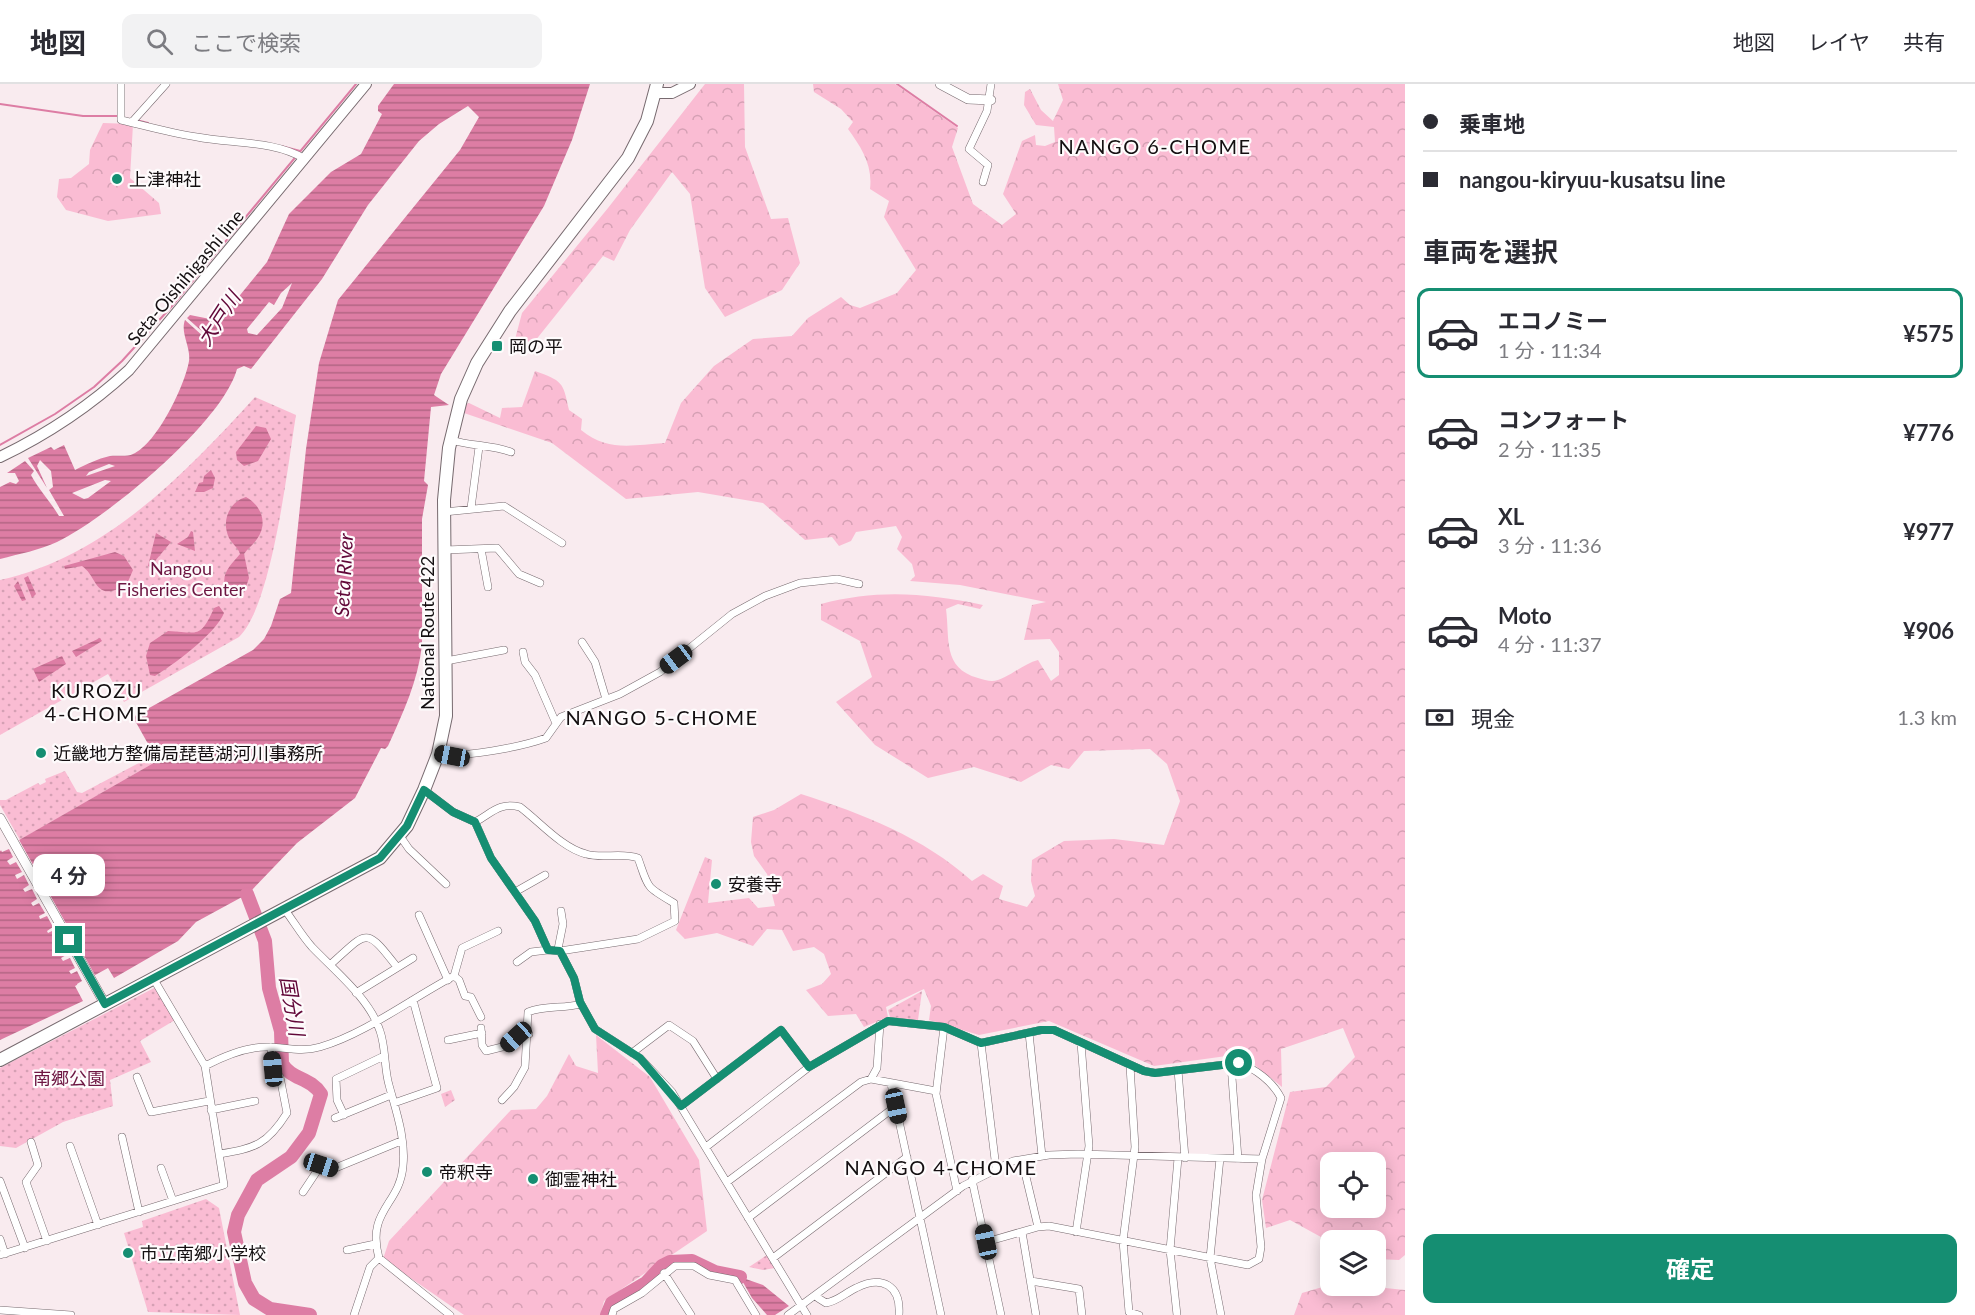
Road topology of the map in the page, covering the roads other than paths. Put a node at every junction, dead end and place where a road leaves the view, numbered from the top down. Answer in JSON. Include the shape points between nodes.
{"nodes":[{"id":1,"x":121,"y":84,"type":"edge"},
{"id":2,"x":166,"y":84,"type":"edge"},
{"id":3,"x":366,"y":84,"type":"edge"},
{"id":4,"x":690,"y":84,"type":"edge"},
{"id":5,"x":939,"y":84,"type":"edge"},
{"id":6,"x":991,"y":84,"type":"edge"},
{"id":7,"x":657,"y":89,"type":"edge"},
{"id":8,"x":991,"y":100,"type":"junction"},
{"id":9,"x":132,"y":123,"type":"junction"},
{"id":10,"x":304,"y":159,"type":"junction"},
{"id":11,"x":983,"y":182,"type":"dead end"},
{"id":12,"x":451,"y":440,"type":"junction"},
{"id":13,"x":479,"y":447,"type":"junction"},
{"id":14,"x":511,"y":452,"type":"dead end"},
{"id":15,"x":0,"y":457,"type":"edge"},
{"id":16,"x":471,"y":508,"type":"junction"},
{"id":17,"x":444,"y":512,"type":"junction"},
{"id":18,"x":562,"y":543,"type":"dead end"},
{"id":19,"x":482,"y":549,"type":"junction"},
{"id":20,"x":445,"y":550,"type":"junction"},
{"id":21,"x":540,"y":583,"type":"dead end"},
{"id":22,"x":859,"y":584,"type":"dead end"},
{"id":23,"x":488,"y":587,"type":"dead end"},
{"id":24,"x":582,"y":642,"type":"dead end"},
{"id":25,"x":504,"y":650,"type":"dead end"},
{"id":26,"x":523,"y":652,"type":"dead end"},
{"id":27,"x":446,"y":661,"type":"junction"},
{"id":28,"x":606,"y":699,"type":"junction"},
{"id":29,"x":555,"y":721,"type":"junction"},
{"id":30,"x":438,"y":754,"type":"junction"},
{"id":31,"x":424,"y":790,"type":"junction"},
{"id":32,"x":0,"y":818,"type":"edge"},
{"id":33,"x":475,"y":822,"type":"junction"},
{"id":34,"x":400,"y":836,"type":"junction"},
{"id":35,"x":545,"y":875,"type":"dead end"},
{"id":36,"x":446,"y":884,"type":"dead end"},
{"id":37,"x":515,"y":892,"type":"junction"},
{"id":38,"x":285,"y":910,"type":"junction"},
{"id":39,"x":561,"y":911,"type":"dead end"},
{"id":40,"x":418,"y":915,"type":"dead end"},
{"id":41,"x":498,"y":931,"type":"dead end"},
{"id":42,"x":548,"y":950,"type":"junction"},
{"id":43,"x":559,"y":950,"type":"junction"},
{"id":44,"x":413,"y":958,"type":"dead end"},
{"id":45,"x":517,"y":962,"type":"dead end"},
{"id":46,"x":331,"y":964,"type":"junction"},
{"id":47,"x":397,"y":967,"type":"junction"},
{"id":48,"x":153,"y":978,"type":"junction"},
{"id":49,"x":451,"y":978,"type":"junction"},
{"id":50,"x":356,"y":993,"type":"junction"},
{"id":51,"x":413,"y":1000,"type":"junction"},
{"id":52,"x":105,"y":1004,"type":"junction"},
{"id":53,"x":580,"y":1004,"type":"junction"},
{"id":54,"x":482,"y":1017,"type":"dead end"},
{"id":55,"x":376,"y":1021,"type":"junction"},
{"id":56,"x":880,"y":1024,"type":"junction"},
{"id":57,"x":944,"y":1027,"type":"junction"},
{"id":58,"x":1029,"y":1033,"type":"junction"},
{"id":59,"x":530,"y":1034,"type":"junction"},
{"id":60,"x":448,"y":1040,"type":"dead end"},
{"id":61,"x":981,"y":1043,"type":"junction"},
{"id":62,"x":1081,"y":1043,"type":"junction"},
{"id":63,"x":274,"y":1048,"type":"junction"},
{"id":64,"x":633,"y":1053,"type":"junction"},
{"id":65,"x":384,"y":1056,"type":"junction"},
{"id":66,"x":0,"y":1060,"type":"edge"},
{"id":67,"x":1231,"y":1064,"type":"junction"},
{"id":68,"x":205,"y":1066,"type":"junction"},
{"id":69,"x":1130,"y":1066,"type":"junction"},
{"id":70,"x":809,"y":1067,"type":"junction"},
{"id":71,"x":1178,"y":1070,"type":"junction"},
{"id":72,"x":137,"y":1077,"type":"dead end"},
{"id":73,"x":717,"y":1079,"type":"junction"},
{"id":74,"x":871,"y":1080,"type":"junction"},
{"id":75,"x":891,"y":1084,"type":"junction"},
{"id":76,"x":936,"y":1091,"type":"junction"},
{"id":77,"x":393,"y":1099,"type":"junction"},
{"id":78,"x":502,"y":1100,"type":"dead end"},
{"id":79,"x":209,"y":1101,"type":"junction"},
{"id":80,"x":255,"y":1101,"type":"dead end"},
{"id":81,"x":681,"y":1106,"type":"junction"},
{"id":82,"x":896,"y":1106,"type":"junction"},
{"id":83,"x":211,"y":1110,"type":"junction"},
{"id":84,"x":344,"y":1115,"type":"junction"},
{"id":85,"x":335,"y":1118,"type":"dead end"},
{"id":86,"x":122,"y":1137,"type":"dead end"},
{"id":87,"x":401,"y":1141,"type":"junction"},
{"id":88,"x":31,"y":1142,"type":"dead end"},
{"id":89,"x":70,"y":1146,"type":"dead end"},
{"id":90,"x":706,"y":1147,"type":"junction"},
{"id":91,"x":219,"y":1154,"type":"junction"},
{"id":92,"x":1086,"y":1155,"type":"junction"},
{"id":93,"x":1042,"y":1156,"type":"junction"},
{"id":94,"x":907,"y":1157,"type":"junction"},
{"id":95,"x":1132,"y":1157,"type":"junction"},
{"id":96,"x":1182,"y":1158,"type":"junction"},
{"id":97,"x":1220,"y":1158,"type":"junction"},
{"id":98,"x":1238,"y":1159,"type":"junction"},
{"id":99,"x":1262,"y":1159,"type":"junction"},
{"id":100,"x":1022,"y":1160,"type":"junction"},
{"id":101,"x":161,"y":1168,"type":"dead end"},
{"id":102,"x":996,"y":1168,"type":"junction"},
{"id":103,"x":972,"y":1180,"type":"junction"},
{"id":104,"x":0,"y":1181,"type":"edge"},
{"id":105,"x":727,"y":1182,"type":"junction"},
{"id":106,"x":957,"y":1191,"type":"junction"},
{"id":107,"x":303,"y":1192,"type":"dead end"},
{"id":108,"x":173,"y":1201,"type":"junction"},
{"id":109,"x":140,"y":1212,"type":"junction"},
{"id":110,"x":748,"y":1218,"type":"junction"},
{"id":111,"x":920,"y":1218,"type":"junction"},
{"id":112,"x":98,"y":1224,"type":"junction"},
{"id":113,"x":1038,"y":1227,"type":"junction"},
{"id":114,"x":1022,"y":1232,"type":"junction"},
{"id":115,"x":1076,"y":1232,"type":"junction"},
{"id":116,"x":0,"y":1239,"type":"edge"},
{"id":117,"x":47,"y":1241,"type":"junction"},
{"id":118,"x":1124,"y":1241,"type":"junction"},
{"id":119,"x":986,"y":1242,"type":"junction"},
{"id":120,"x":375,"y":1244,"type":"junction"},
{"id":121,"x":25,"y":1248,"type":"junction"},
{"id":122,"x":347,"y":1250,"type":"dead end"},
{"id":123,"x":1170,"y":1250,"type":"junction"},
{"id":124,"x":3,"y":1255,"type":"edge"},
{"id":125,"x":379,"y":1258,"type":"junction"},
{"id":126,"x":772,"y":1258,"type":"junction"},
{"id":127,"x":1209,"y":1258,"type":"junction"},
{"id":128,"x":664,"y":1273,"type":"junction"},
{"id":129,"x":1032,"y":1281,"type":"junction"},
{"id":130,"x":818,"y":1298,"type":"dead end"},
{"id":131,"x":802,"y":1307,"type":"junction"},
{"id":132,"x":0,"y":1310,"type":"edge"},
{"id":133,"x":71,"y":1315,"type":"edge"},
{"id":134,"x":354,"y":1315,"type":"edge"},
{"id":135,"x":450,"y":1315,"type":"edge"},
{"id":136,"x":612,"y":1315,"type":"edge"},
{"id":137,"x":690,"y":1315,"type":"edge"},
{"id":138,"x":756,"y":1315,"type":"edge"},
{"id":139,"x":788,"y":1315,"type":"edge"},
{"id":140,"x":807,"y":1315,"type":"edge"},
{"id":141,"x":899,"y":1315,"type":"edge"},
{"id":142,"x":941,"y":1315,"type":"edge"},
{"id":143,"x":1001,"y":1315,"type":"edge"},
{"id":144,"x":1036,"y":1315,"type":"edge"},
{"id":145,"x":1082,"y":1315,"type":"edge"},
{"id":146,"x":1139,"y":1315,"type":"edge"},
{"id":147,"x":1177,"y":1315,"type":"edge"},
{"id":148,"x":1221,"y":1315,"type":"edge"}],
"edges":[{"from":1,"to":9,"type":"street","via":[[121,120]]},
{"from":2,"to":9,"type":"street"},
{"from":3,"to":10,"type":"main road","name":"Seta-Oishihigashi line"},
{"from":4,"to":7,"type":"main road","via":[[672,93]]},
{"from":5,"to":8,"type":"main road","via":[[968,99]]},
{"from":6,"to":8,"type":"street"},
{"from":7,"to":12,"type":"highway","name":"National Route 422","via":[[647,121],[628,158],[529,284],[477,363],[461,399]]},
{"from":8,"to":11,"type":"street","via":[[969,149],[988,165]]},
{"from":9,"to":10,"type":"street","via":[[199,138],[275,147]]},
{"from":10,"to":15,"type":"main road","name":"Seta-Oishihigashi line","via":[[129,370],[64,422]]},
{"from":12,"to":13,"type":"street"},
{"from":12,"to":17,"type":"highway","name":"National Route 422"},
{"from":13,"to":14,"type":"street"},
{"from":13,"to":16,"type":"street"},
{"from":16,"to":17,"type":"street"},
{"from":16,"to":18,"type":"street","via":[[504,506]]},
{"from":17,"to":20,"type":"highway","name":"National Route 422"},
{"from":19,"to":20,"type":"street"},
{"from":19,"to":21,"type":"street","via":[[497,548],[519,574]]},
{"from":19,"to":23,"type":"street"},
{"from":20,"to":27,"type":"highway","name":"National Route 422"},
{"from":22,"to":28,"type":"street","via":[[837,579],[800,583],[765,596],[732,614],[660,672]]},
{"from":24,"to":28,"type":"street","via":[[595,662]]},
{"from":25,"to":27,"type":"street"},
{"from":26,"to":29,"type":"street"},
{"from":27,"to":30,"type":"highway","name":"National Route 422","via":[[446,716]]},
{"from":28,"to":29,"type":"street"},
{"from":29,"to":30,"type":"street","via":[[546,738],[536,742],[452,756]]},
{"from":30,"to":31,"type":"highway","name":"National Route 422"},
{"from":31,"to":33,"type":"street","via":[[453,812]]},
{"from":31,"to":34,"type":"highway","name":"National Route 422"},
{"from":32,"to":52,"type":"main road"},
{"from":33,"to":37,"type":"street","via":[[491,858]]},
{"from":33,"to":43,"type":"street","via":[[499,806],[520,807],[574,850],[596,856],[638,858],[649,888],[674,903],[675,921],[647,936]]},
{"from":34,"to":36,"type":"street"},
{"from":34,"to":38,"type":"highway","name":"National Route 422","via":[[380,858]]},
{"from":35,"to":37,"type":"street"},
{"from":37,"to":42,"type":"street","via":[[535,921]]},
{"from":38,"to":46,"type":"street","via":[[311,946]]},
{"from":38,"to":48,"type":"highway","name":"National Route 422"},
{"from":39,"to":43,"type":"street"},
{"from":40,"to":49,"type":"street"},
{"from":41,"to":49,"type":"street","via":[[462,948]]},
{"from":42,"to":43,"type":"street"},
{"from":42,"to":45,"type":"street","via":[[531,952]]},
{"from":43,"to":53,"type":"street","via":[[574,978]]},
{"from":44,"to":47,"type":"street"},
{"from":46,"to":47,"type":"street","via":[[367,937],[375,939]]},
{"from":46,"to":50,"type":"street"},
{"from":47,"to":50,"type":"street"},
{"from":48,"to":52,"type":"highway","name":"National Route 422"},
{"from":48,"to":68,"type":"street"},
{"from":49,"to":51,"type":"street"},
{"from":49,"to":54,"type":"street","via":[[459,980],[465,996],[471,997]]},
{"from":50,"to":55,"type":"street"},
{"from":51,"to":55,"type":"street"},
{"from":51,"to":77,"type":"street","via":[[437,1088]]},
{"from":52,"to":66,"type":"highway","name":"National Route 422"},
{"from":53,"to":59,"type":"street","via":[[528,1011]]},
{"from":53,"to":64,"type":"street","via":[[595,1029]]},
{"from":55,"to":63,"type":"street","via":[[321,1047],[288,1051]]},
{"from":55,"to":65,"type":"street"},
{"from":56,"to":57,"type":"street","via":[[888,1021]]},
{"from":56,"to":70,"type":"street"},
{"from":56,"to":74,"type":"street","via":[[877,1068]]},
{"from":57,"to":61,"type":"street"},
{"from":57,"to":76,"type":"street"},
{"from":58,"to":61,"type":"street"},
{"from":58,"to":62,"type":"street","via":[[1054,1030]]},
{"from":58,"to":93,"type":"street"},
{"from":59,"to":60,"type":"street","via":[[486,1051],[482,1030]]},
{"from":59,"to":78,"type":"street","via":[[523,1073]]},
{"from":61,"to":102,"type":"street"},
{"from":62,"to":69,"type":"street"},
{"from":62,"to":92,"type":"street","via":[[1089,1146]]},
{"from":63,"to":68,"type":"street","via":[[250,1049]]},
{"from":63,"to":91,"type":"street","via":[[273,1069],[280,1077],[287,1113],[263,1143]]},
{"from":64,"to":73,"type":"street","via":[[669,1025],[693,1041]]},
{"from":64,"to":81,"type":"street"},
{"from":65,"to":77,"type":"street"},
{"from":65,"to":84,"type":"street","via":[[336,1079],[337,1100]]},
{"from":67,"to":71,"type":"street"},
{"from":67,"to":98,"type":"street"},
{"from":67,"to":99,"type":"street","via":[[1250,1067],[1277,1089],[1281,1098]]},
{"from":68,"to":79,"type":"street"},
{"from":69,"to":71,"type":"street","via":[[1155,1073]]},
{"from":69,"to":95,"type":"street","via":[[1135,1147]]},
{"from":70,"to":73,"type":"street","via":[[781,1030]]},
{"from":70,"to":90,"type":"street"},
{"from":71,"to":96,"type":"street"},
{"from":72,"to":79,"type":"street","via":[[151,1112]]},
{"from":73,"to":81,"type":"street"},
{"from":74,"to":75,"type":"street"},
{"from":74,"to":105,"type":"street","via":[[861,1082]]},
{"from":75,"to":76,"type":"street"},
{"from":75,"to":82,"type":"street"},
{"from":76,"to":106,"type":"street"},
{"from":77,"to":84,"type":"street"},
{"from":77,"to":87,"type":"street"},
{"from":79,"to":83,"type":"street"},
{"from":80,"to":83,"type":"street"},
{"from":81,"to":90,"type":"street"},
{"from":82,"to":94,"type":"street"},
{"from":82,"to":110,"type":"street"},
{"from":83,"to":91,"type":"street"},
{"from":84,"to":85,"type":"street"},
{"from":86,"to":109,"type":"street"},
{"from":87,"to":107,"type":"street","via":[[333,1169],[321,1165]]},
{"from":87,"to":120,"type":"street","via":[[402,1179],[377,1221]]},
{"from":88,"to":117,"type":"street","via":[[38,1165],[26,1182]]},
{"from":89,"to":112,"type":"street"},
{"from":90,"to":105,"type":"street"},
{"from":91,"to":108,"type":"street","via":[[224,1185]]},
{"from":92,"to":93,"type":"street"},
{"from":92,"to":95,"type":"street"},
{"from":92,"to":115,"type":"street"},
{"from":93,"to":100,"type":"street"},
{"from":94,"to":111,"type":"street"},
{"from":94,"to":126,"type":"street"},
{"from":95,"to":96,"type":"street"},
{"from":95,"to":118,"type":"street"},
{"from":96,"to":97,"type":"street"},
{"from":96,"to":123,"type":"street"},
{"from":97,"to":98,"type":"street"},
{"from":97,"to":127,"type":"street"},
{"from":98,"to":99,"type":"street"},
{"from":99,"to":127,"type":"street","via":[[1256,1195],[1259,1259],[1248,1265]]},
{"from":100,"to":102,"type":"street"},
{"from":100,"to":113,"type":"street"},
{"from":101,"to":108,"type":"street"},
{"from":102,"to":103,"type":"street"},
{"from":103,"to":106,"type":"street"},
{"from":103,"to":119,"type":"street"},
{"from":104,"to":121,"type":"street"},
{"from":105,"to":110,"type":"street"},
{"from":106,"to":111,"type":"street"},
{"from":108,"to":109,"type":"street"},
{"from":109,"to":112,"type":"street"},
{"from":110,"to":126,"type":"street"},
{"from":111,"to":131,"type":"street"},
{"from":111,"to":142,"type":"street"},
{"from":112,"to":117,"type":"street"},
{"from":113,"to":114,"type":"street"},
{"from":113,"to":115,"type":"street"},
{"from":114,"to":119,"type":"street"},
{"from":114,"to":129,"type":"street"},
{"from":115,"to":118,"type":"street"},
{"from":116,"to":124,"type":"street"},
{"from":117,"to":121,"type":"street"},
{"from":118,"to":123,"type":"street"},
{"from":118,"to":146,"type":"street","via":[[1129,1312]]},
{"from":119,"to":143,"type":"street"},
{"from":120,"to":122,"type":"street"},
{"from":120,"to":125,"type":"street"},
{"from":121,"to":124,"type":"street"},
{"from":123,"to":127,"type":"street"},
{"from":123,"to":147,"type":"street"},
{"from":125,"to":134,"type":"street","via":[[370,1267]]},
{"from":125,"to":135,"type":"street"},
{"from":126,"to":131,"type":"street"},
{"from":127,"to":148,"type":"street"},
{"from":128,"to":136,"type":"street","via":[[642,1293],[614,1309]]},
{"from":128,"to":137,"type":"street"},
{"from":128,"to":138,"type":"street","via":[[675,1266],[694,1266],[709,1275],[735,1281]]},
{"from":129,"to":144,"type":"street"},
{"from":129,"to":145,"type":"street","via":[[1079,1289]]},
{"from":130,"to":141,"type":"street","via":[[834,1302],[854,1288],[883,1282],[892,1286],[898,1296]]},
{"from":131,"to":139,"type":"street"},
{"from":131,"to":140,"type":"street"},
{"from":132,"to":133,"type":"street"}]}
